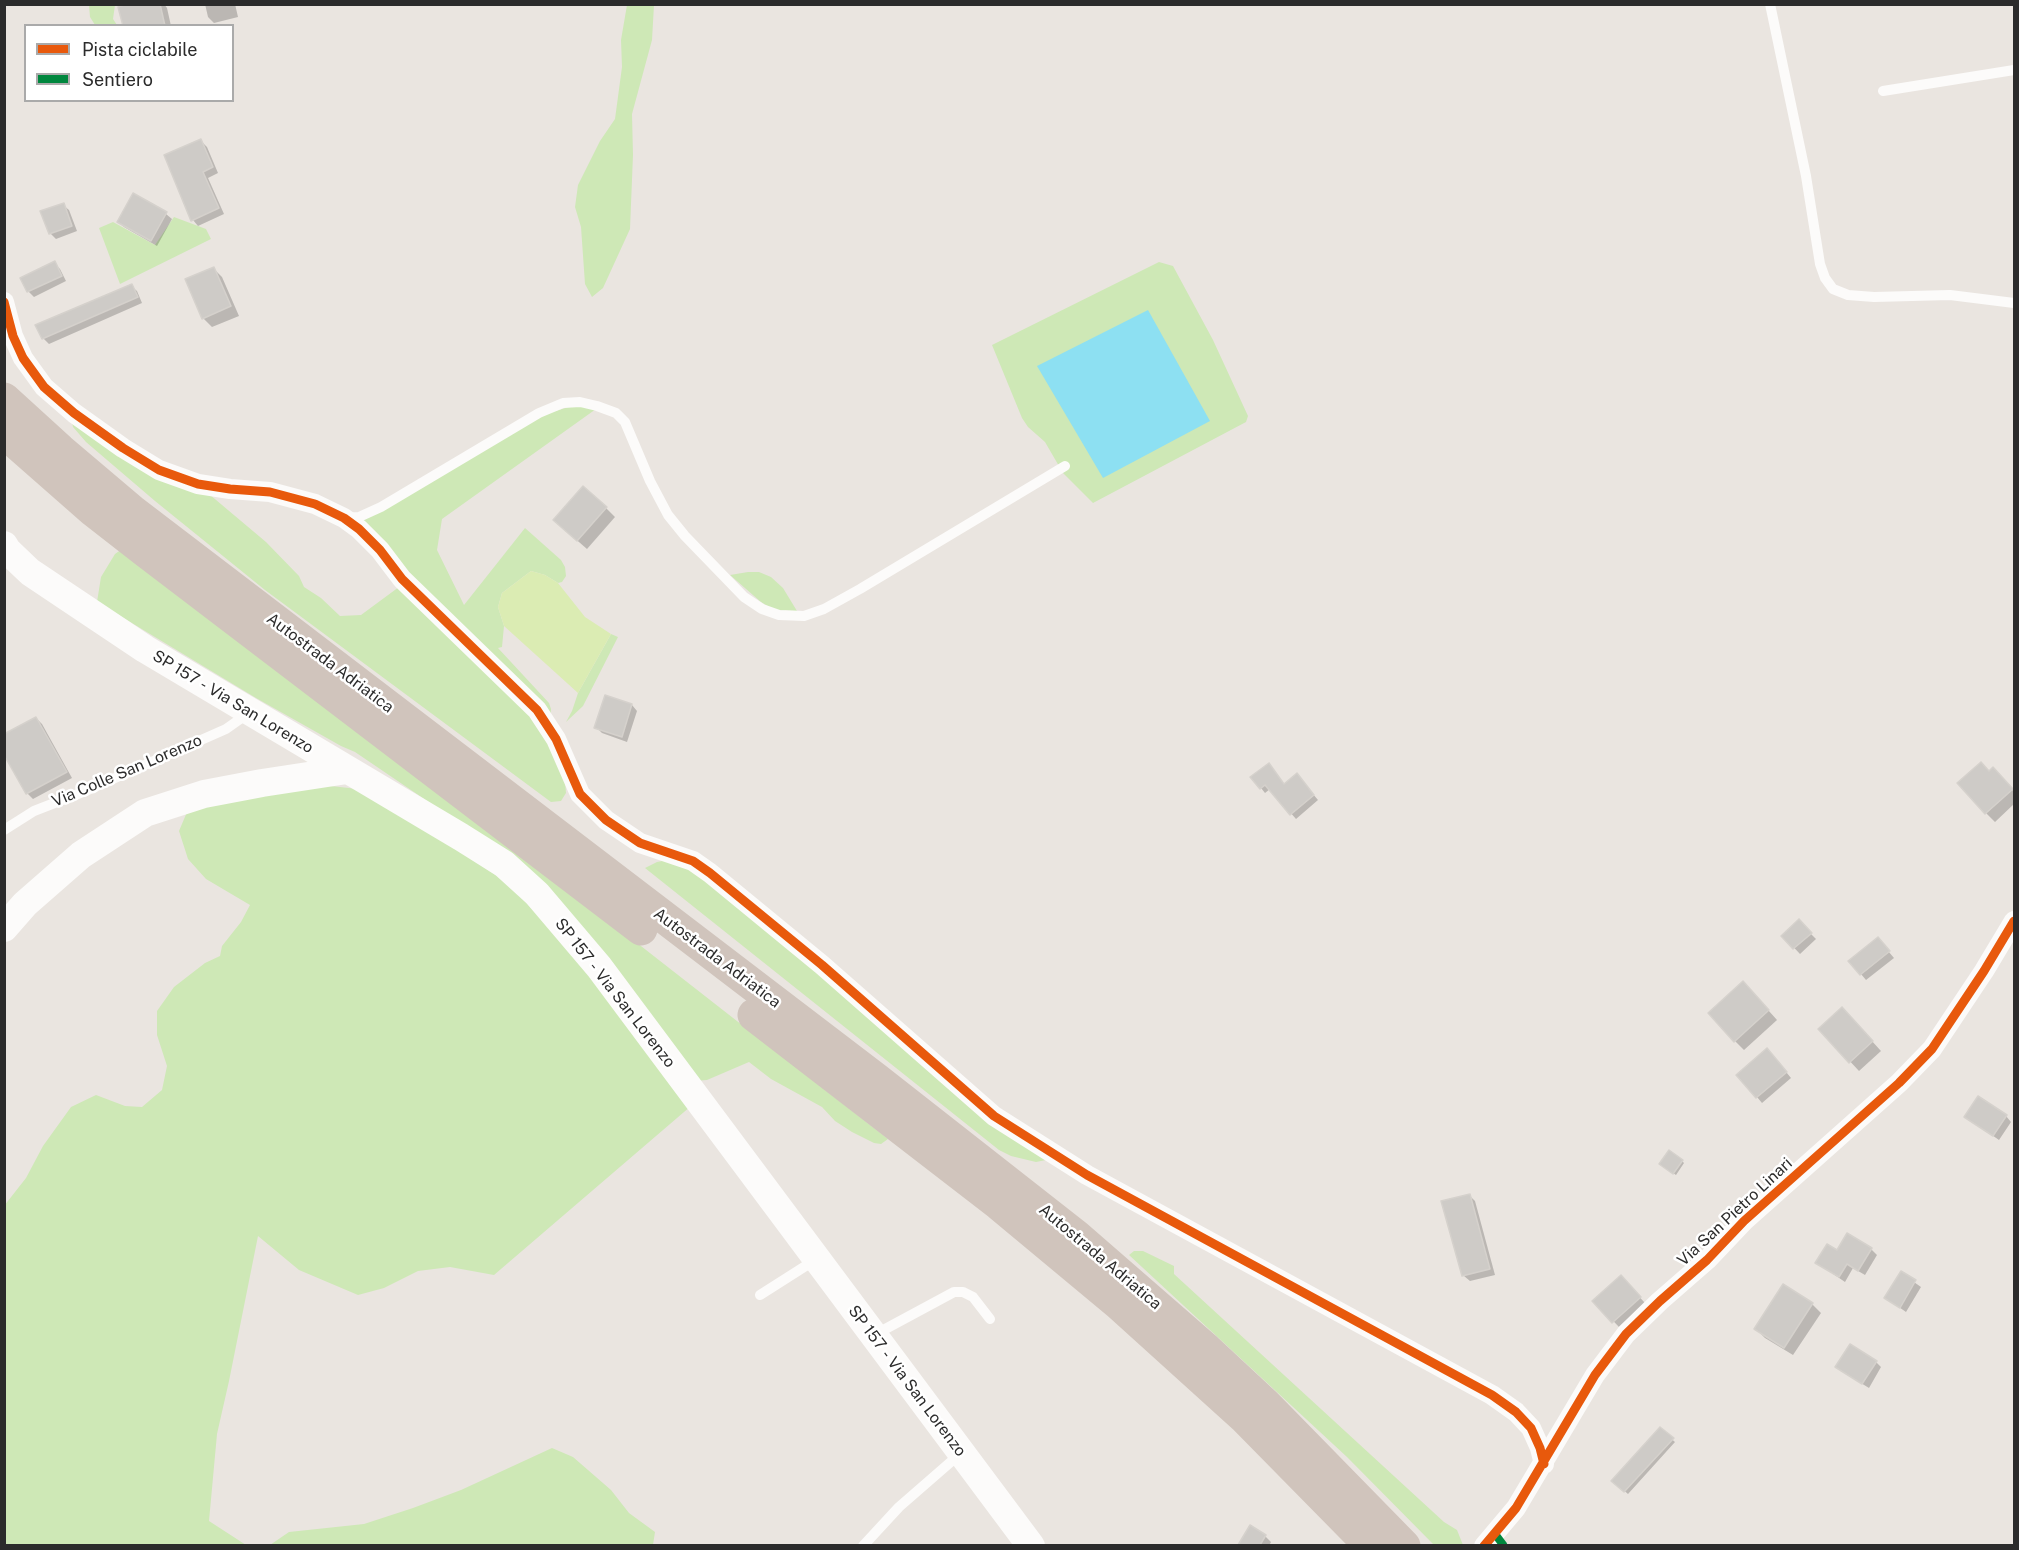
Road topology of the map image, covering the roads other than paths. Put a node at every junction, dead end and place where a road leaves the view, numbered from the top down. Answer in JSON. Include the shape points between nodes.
{"nodes":[{"id":1,"x":1770,"y":4,"type":"edge"},
{"id":2,"x":2014,"y":70,"type":"edge"},
{"id":3,"x":1883,"y":91,"type":"dead end"},
{"id":4,"x":4,"y":302,"type":"edge"},
{"id":5,"x":2014,"y":303,"type":"edge"},
{"id":6,"x":4,"y":399,"type":"edge"},
{"id":7,"x":4,"y":432,"type":"edge"},
{"id":8,"x":1065,"y":466,"type":"dead end"},
{"id":9,"x":344,"y":518,"type":"junction"},
{"id":10,"x":4,"y":545,"type":"edge"},
{"id":11,"x":250,"y":712,"type":"junction"},
{"id":12,"x":347,"y":770,"type":"junction"},
{"id":13,"x":4,"y":830,"type":"edge"},
{"id":14,"x":2014,"y":921,"type":"edge"},
{"id":15,"x":4,"y":928,"type":"edge"},
{"id":16,"x":816,"y":1259,"type":"junction"},
{"id":17,"x":760,"y":1295,"type":"dead end"},
{"id":18,"x":990,"y":1319,"type":"dead end"},
{"id":19,"x":873,"y":1335,"type":"junction"},
{"id":20,"x":961,"y":1454,"type":"junction"},
{"id":21,"x":1544,"y":1464,"type":"junction"},
{"id":22,"x":1488,"y":1542,"type":"edge"},
{"id":23,"x":863,"y":1545,"type":"edge"},
{"id":24,"x":1031,"y":1545,"type":"edge"},
{"id":25,"x":1371,"y":1545,"type":"edge"},
{"id":26,"x":1404,"y":1545,"type":"edge"}],
"edges":[{"from":1,"to":5,"type":"lane","via":[[1820,264],[1833,289],[1848,295],[1950,295]]},
{"from":2,"to":3,"type":"lane"},
{"from":4,"to":9,"type":"street","via":[[13,336],[44,387],[123,448],[159,470],[198,484],[270,492],[315,504]]},
{"from":6,"to":26,"type":"highway","name":"Autostrada Adriatica","via":[[132,511],[1076,1236],[1232,1373]]},
{"from":7,"to":25,"type":"highway","name":"Autostrada Adriatica","via":[[144,550],[1058,1251],[1244,1417]]},
{"from":8,"to":9,"type":"lane","via":[[851,594],[804,616],[779,615],[744,597],[668,515],[625,422],[616,413],[580,402],[563,403],[539,413],[381,507],[359,517]]},
{"from":9,"to":21,"type":"street","via":[[537,710],[556,739],[580,794],[606,820],[640,843],[693,861],[710,873],[994,1116],[1050,1153],[1492,1395],[1531,1428]]},
{"from":10,"to":11,"type":"main road","name":"SP 157 - Via San Lorenzo","via":[[30,572],[145,649]]},
{"from":11,"to":12,"type":"main road","name":"SP 157 - Via San Lorenzo"},
{"from":11,"to":13,"type":"lane","name":"Via Colle San Lorenzo","via":[[226,729],[34,811]]},
{"from":12,"to":15,"type":"main road","via":[[204,794],[145,813],[81,855]]},
{"from":12,"to":16,"type":"main road","name":"SP 157 - Via San Lorenzo","via":[[504,864],[537,894],[599,967]]},
{"from":14,"to":21,"type":"street","name":"Via San Pietro Linari","via":[[1932,1049],[1626,1334],[1595,1375]]},
{"from":16,"to":17,"type":"lane"},
{"from":16,"to":19,"type":"main road","name":"SP 157 - Via San Lorenzo"},
{"from":18,"to":19,"type":"lane","via":[[973,1297],[954,1292]]},
{"from":19,"to":20,"type":"main road","name":"SP 157 - Via San Lorenzo"},
{"from":20,"to":23,"type":"lane","via":[[899,1507]]},
{"from":20,"to":24,"type":"main road","name":"SP 157 - Via San Lorenzo"},
{"from":21,"to":22,"type":"street","name":"Via San Pietro Linari"}]}
